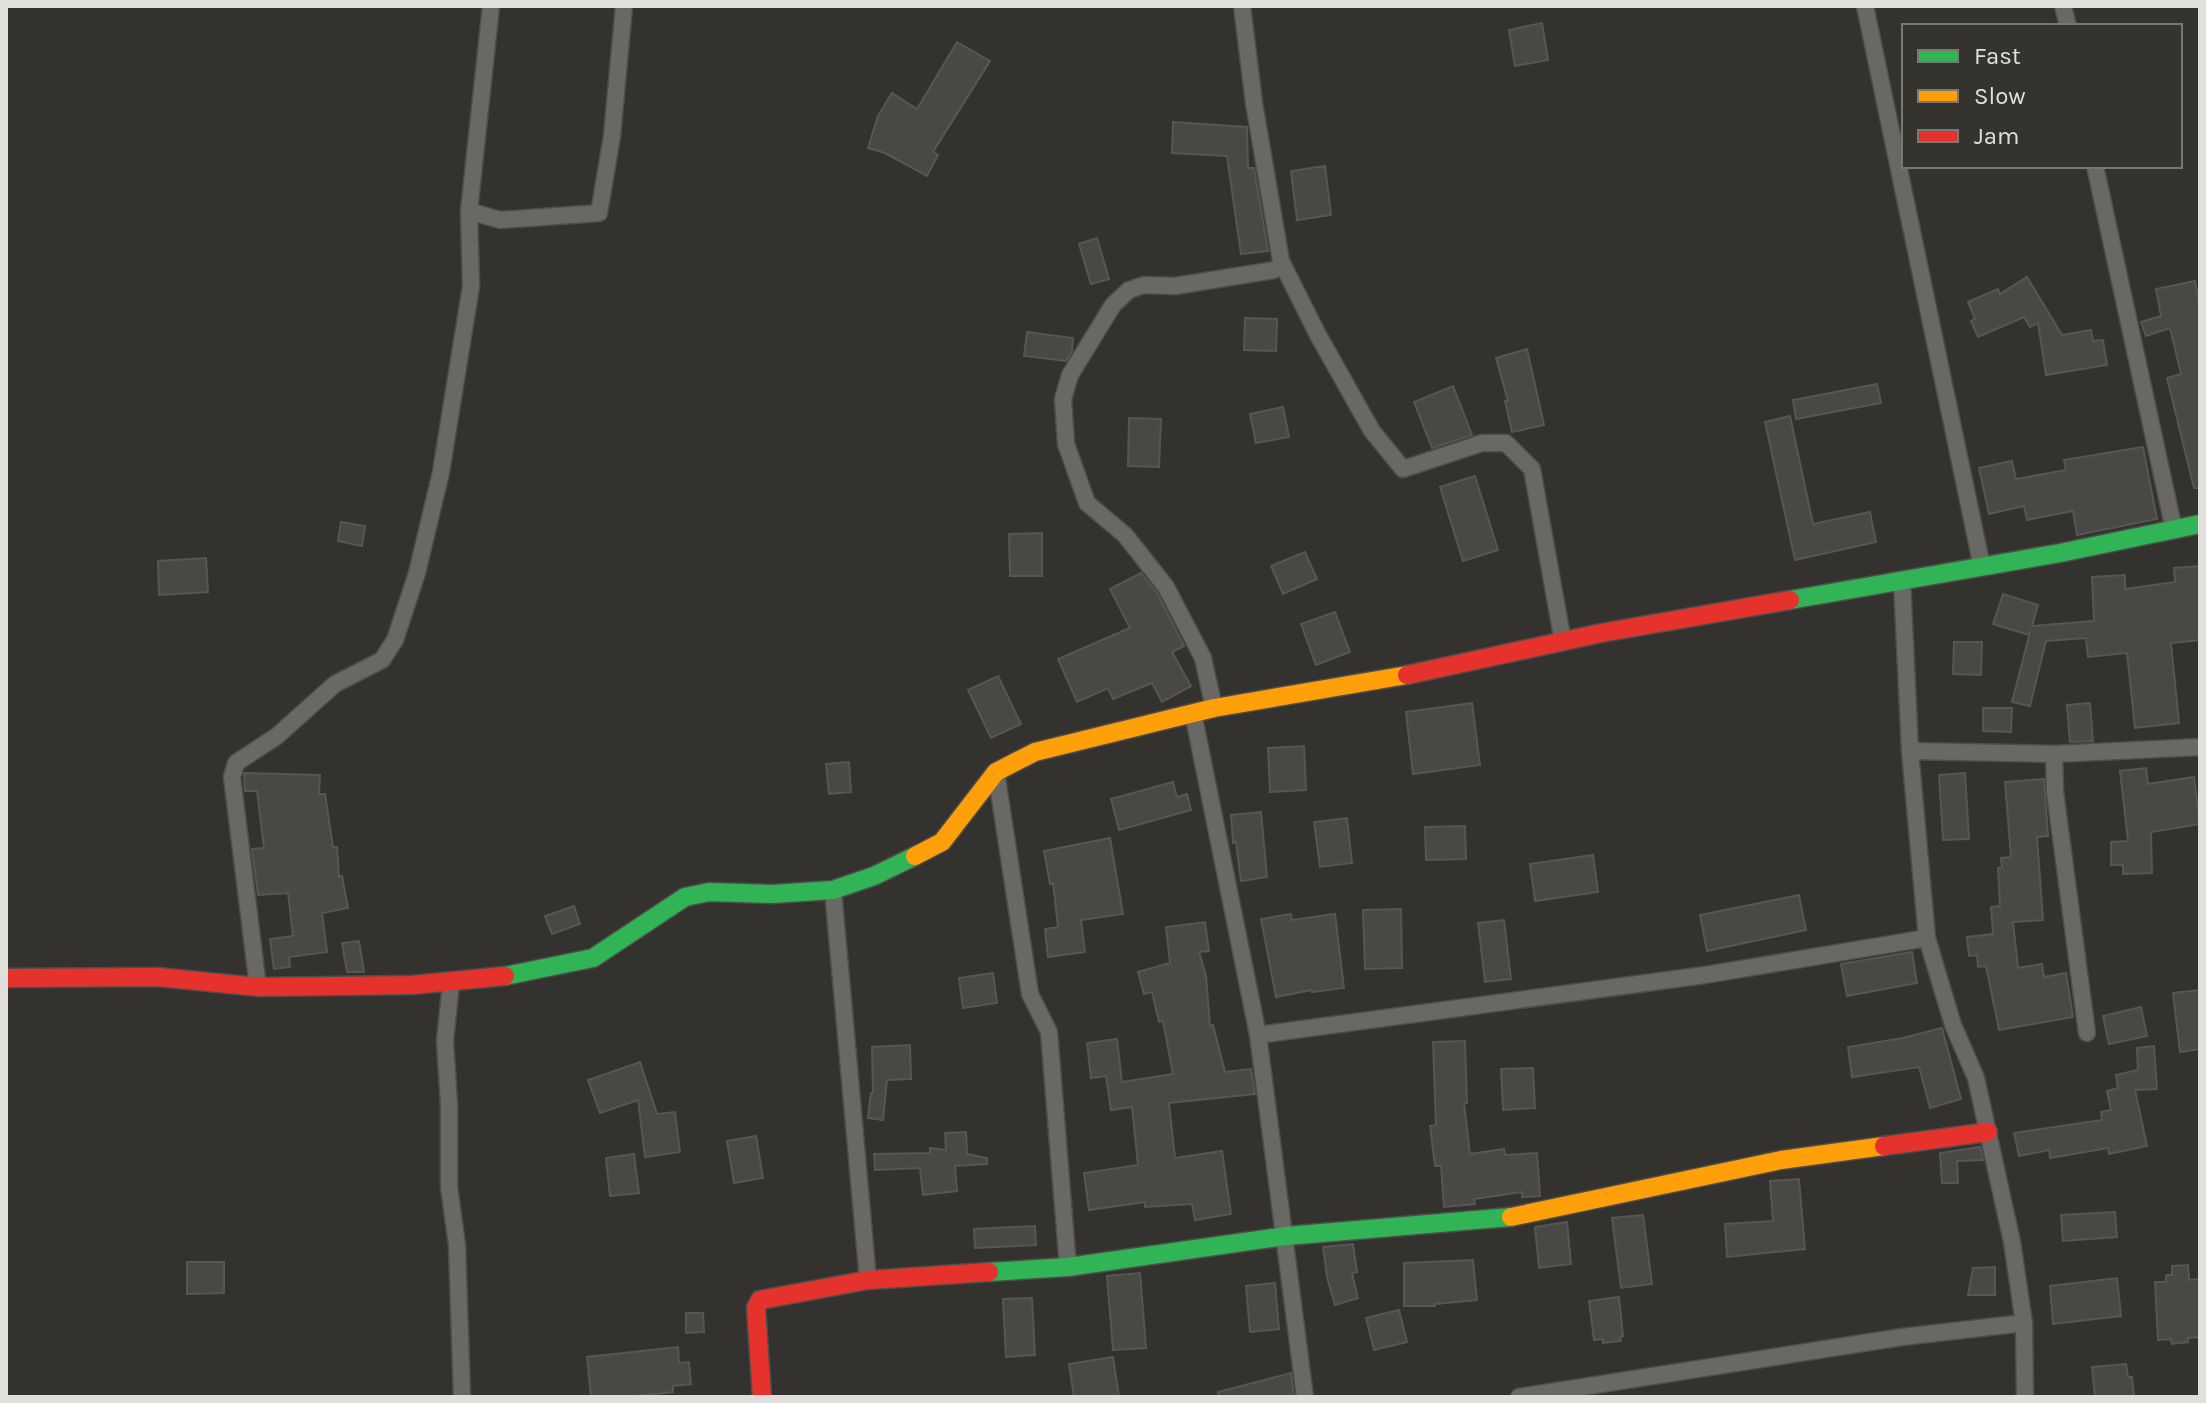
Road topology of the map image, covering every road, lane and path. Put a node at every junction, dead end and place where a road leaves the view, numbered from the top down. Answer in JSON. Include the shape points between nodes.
{"nodes":[{"id":1,"x":491,"y":6,"type":"edge"},
{"id":2,"x":624,"y":6,"type":"edge"},
{"id":3,"x":1242,"y":6,"type":"edge"},
{"id":4,"x":1865,"y":6,"type":"edge"},
{"id":5,"x":2095,"y":168,"type":"edge"},
{"id":6,"x":469,"y":211,"type":"junction"},
{"id":7,"x":1281,"y":261,"type":"junction"},
{"id":8,"x":2200,"y":524,"type":"edge"},
{"id":9,"x":2174,"y":530,"type":"junction"},
{"id":10,"x":1982,"y":567,"type":"junction"},
{"id":11,"x":1902,"y":581,"type":"junction"},
{"id":12,"x":1563,"y":642,"type":"junction"},
{"id":13,"x":1214,"y":708,"type":"junction"},
{"id":14,"x":1193,"y":713,"type":"junction"},
{"id":15,"x":2200,"y":747,"type":"edge"},
{"id":16,"x":1910,"y":751,"type":"junction"},
{"id":17,"x":2054,"y":754,"type":"junction"},
{"id":18,"x":996,"y":772,"type":"junction"},
{"id":19,"x":833,"y":890,"type":"junction"},
{"id":20,"x":1927,"y":938,"type":"junction"},
{"id":21,"x":6,"y":978,"type":"edge"},
{"id":22,"x":451,"y":983,"type":"junction"},
{"id":23,"x":258,"y":987,"type":"junction"},
{"id":24,"x":2087,"y":1033,"type":"dead end"},
{"id":25,"x":1258,"y":1035,"type":"junction"},
{"id":26,"x":1988,"y":1132,"type":"junction"},
{"id":27,"x":1286,"y":1236,"type":"junction"},
{"id":28,"x":1068,"y":1267,"type":"junction"},
{"id":29,"x":868,"y":1280,"type":"junction"},
{"id":30,"x":2024,"y":1323,"type":"junction"},
{"id":31,"x":462,"y":1397,"type":"edge"},
{"id":32,"x":762,"y":1397,"type":"edge"},
{"id":33,"x":1305,"y":1397,"type":"edge"},
{"id":34,"x":1519,"y":1397,"type":"edge"},
{"id":35,"x":2025,"y":1397,"type":"edge"}],
"edges":[{"from":1,"to":6,"type":"street"},
{"from":2,"to":6,"type":"street","via":[[599,213],[500,220]]},
{"from":3,"to":7,"type":"street"},
{"from":4,"to":10,"type":"street"},
{"from":5,"to":9,"type":"street"},
{"from":6,"to":23,"type":"street","via":[[471,286],[441,472],[395,640],[382,660],[335,684],[277,736],[236,763],[232,777]]},
{"from":7,"to":12,"type":"street","via":[[1372,431],[1403,469],[1482,443],[1506,443],[1532,469]]},
{"from":7,"to":13,"type":"street","via":[[1274,270],[1129,290],[1113,305],[1070,375],[1063,399],[1066,444],[1087,503],[1125,535],[1166,587],[1203,658]]},
{"from":8,"to":9,"type":"street"},
{"from":9,"to":10,"type":"street"},
{"from":10,"to":11,"type":"street"},
{"from":11,"to":12,"type":"street"},
{"from":11,"to":16,"type":"street"},
{"from":12,"to":13,"type":"street","via":[[1437,670]]},
{"from":13,"to":14,"type":"street"},
{"from":14,"to":18,"type":"street","via":[[1035,752]]},
{"from":14,"to":25,"type":"street"},
{"from":15,"to":17,"type":"street"},
{"from":16,"to":17,"type":"street"},
{"from":16,"to":20,"type":"street"},
{"from":17,"to":24,"type":"street"},
{"from":18,"to":19,"type":"street","via":[[942,842]]},
{"from":18,"to":28,"type":"street","via":[[1030,994],[1049,1032]]},
{"from":19,"to":22,"type":"street","via":[[685,897],[593,958]]},
{"from":19,"to":29,"type":"street"},
{"from":20,"to":25,"type":"street","via":[[1705,975]]},
{"from":20,"to":26,"type":"street","via":[[1953,1025],[1976,1078]]},
{"from":21,"to":23,"type":"street","via":[[158,977]]},
{"from":22,"to":23,"type":"street"},
{"from":22,"to":31,"type":"street","via":[[445,1041]]},
{"from":25,"to":27,"type":"street"},
{"from":26,"to":27,"type":"street","via":[[1781,1160],[1519,1216]]},
{"from":26,"to":30,"type":"street"},
{"from":27,"to":28,"type":"street"},
{"from":27,"to":33,"type":"street"},
{"from":28,"to":29,"type":"street"},
{"from":29,"to":32,"type":"street","via":[[760,1300],[756,1308]]},
{"from":30,"to":34,"type":"street","via":[[1887,1339]]},
{"from":30,"to":35,"type":"street"}]}
